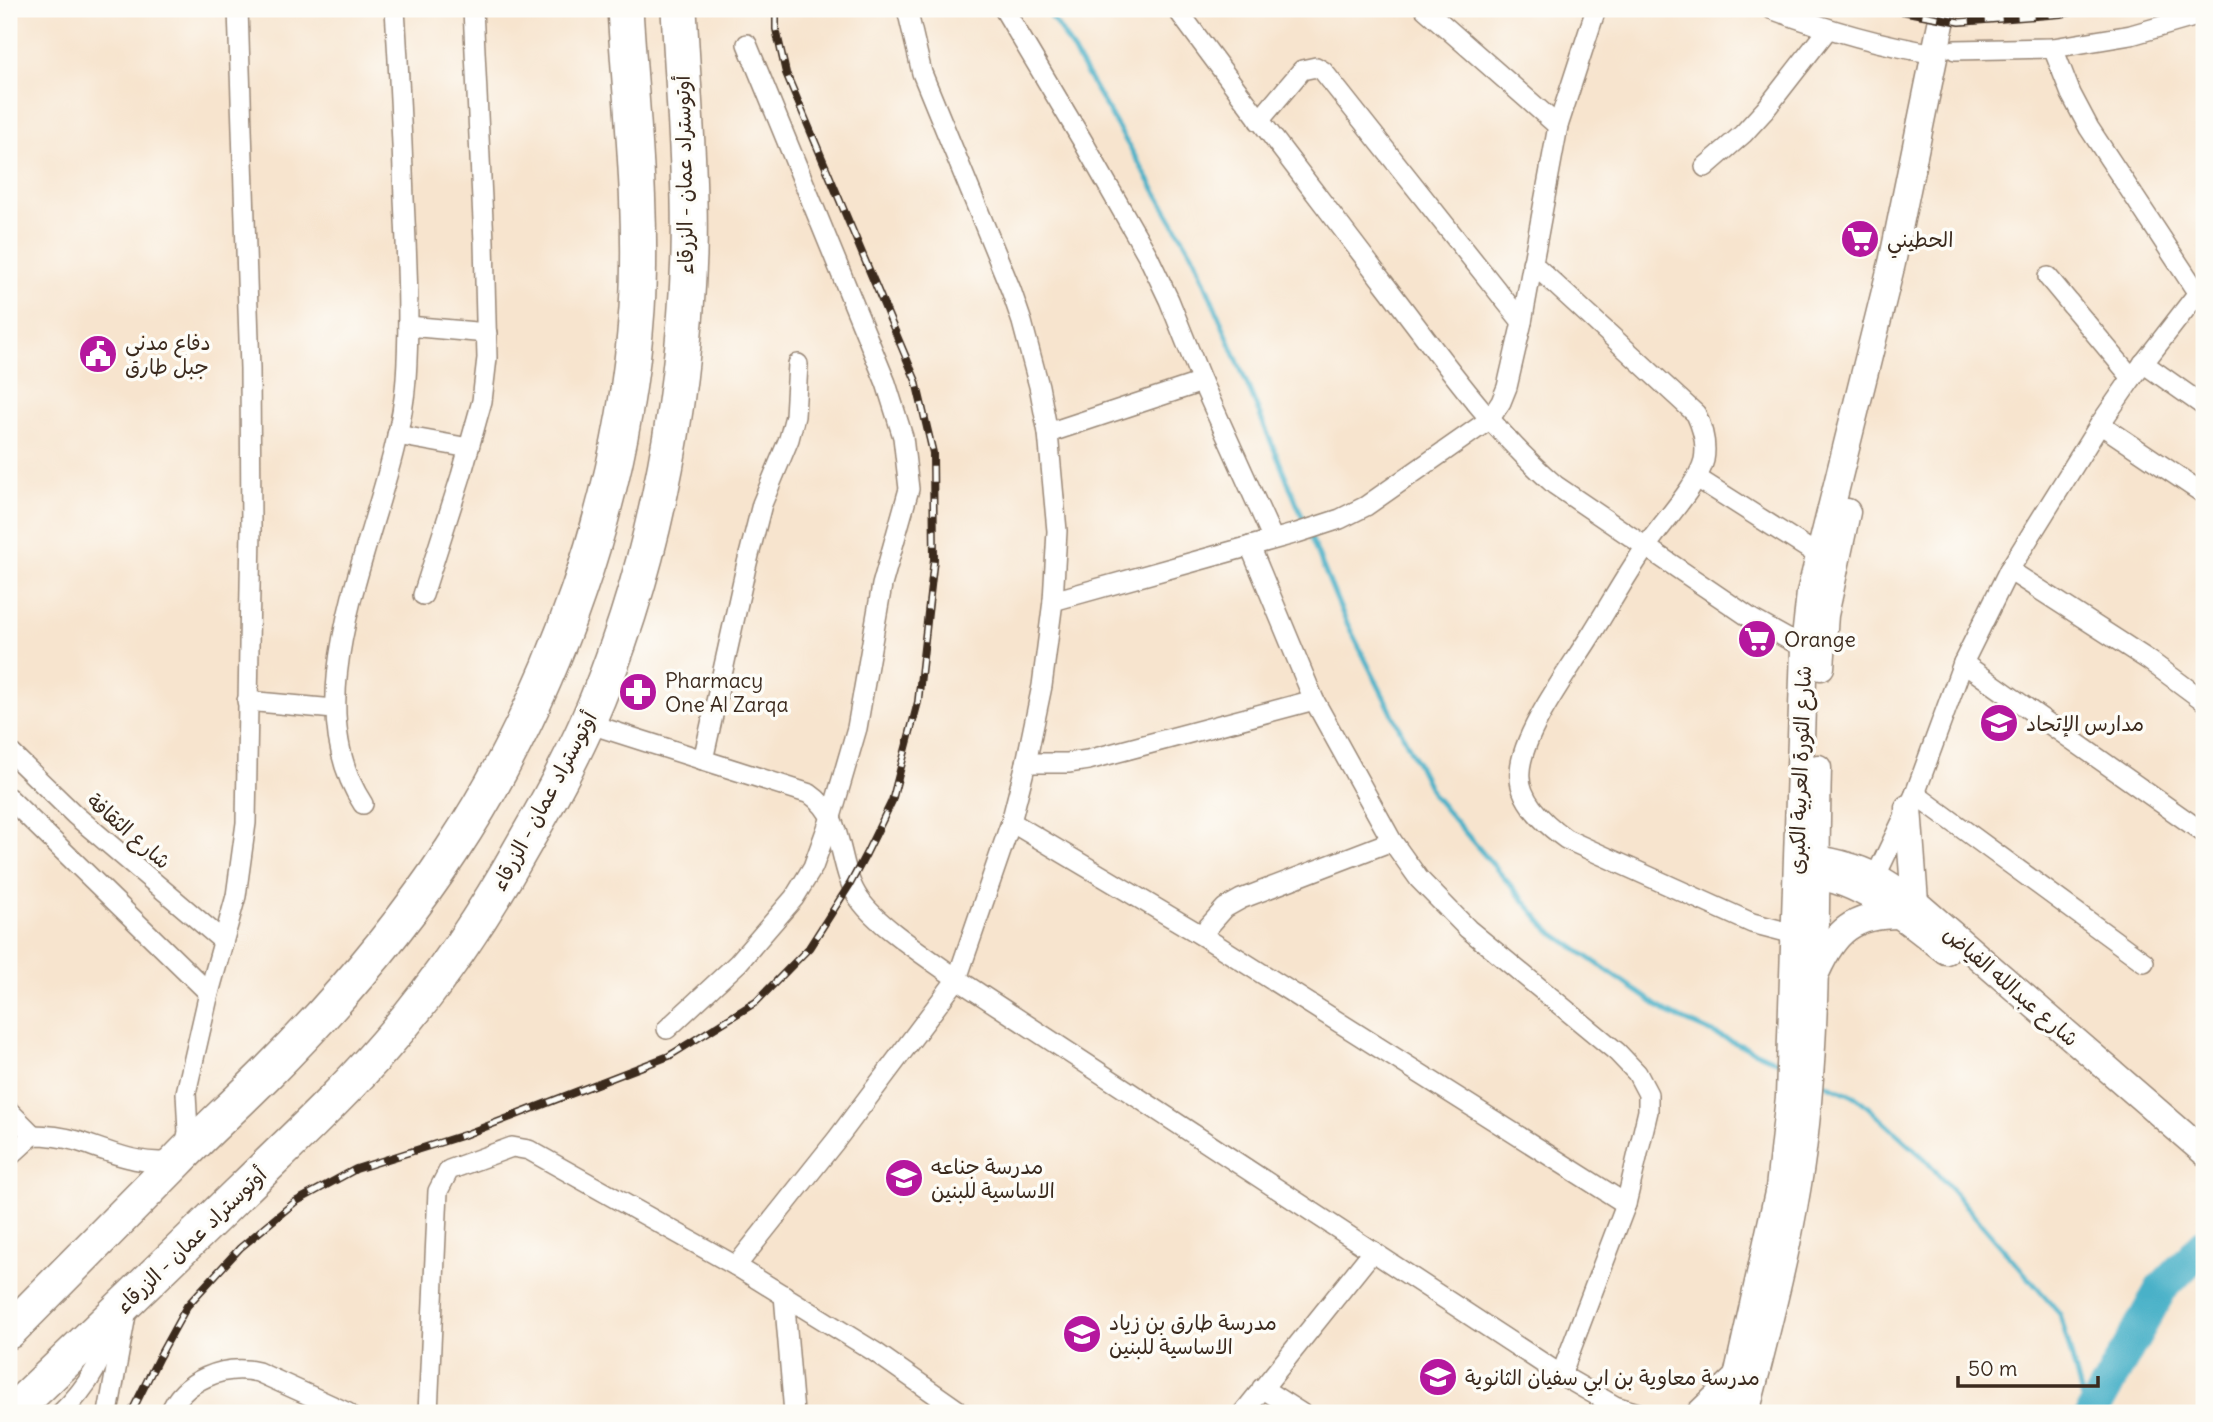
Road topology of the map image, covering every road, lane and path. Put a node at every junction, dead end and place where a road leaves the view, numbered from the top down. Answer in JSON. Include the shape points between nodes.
{"nodes":[{"id":1,"x":238,"y":9,"type":"edge"},
{"id":2,"x":395,"y":9,"type":"edge"},
{"id":3,"x":473,"y":9,"type":"edge"},
{"id":4,"x":625,"y":9,"type":"edge"},
{"id":5,"x":679,"y":9,"type":"edge"},
{"id":6,"x":907,"y":9,"type":"edge"},
{"id":7,"x":1004,"y":9,"type":"edge"},
{"id":8,"x":1177,"y":9,"type":"edge"},
{"id":9,"x":1424,"y":9,"type":"edge"},
{"id":10,"x":1596,"y":9,"type":"edge"},
{"id":11,"x":1771,"y":9,"type":"edge"},
{"id":12,"x":1944,"y":9,"type":"edge"},
{"id":13,"x":1964,"y":9,"type":"edge"},
{"id":14,"x":2204,"y":14,"type":"edge"},
{"id":15,"x":1828,"y":29,"type":"junction"},
{"id":16,"x":747,"y":44,"type":"dead end"},
{"id":17,"x":2053,"y":48,"type":"junction"},
{"id":18,"x":1946,"y":52,"type":"junction"},
{"id":19,"x":1259,"y":121,"type":"junction"},
{"id":20,"x":1558,"y":126,"type":"junction"},
{"id":21,"x":1705,"y":167,"type":"dead end"},
{"id":22,"x":1532,"y":264,"type":"junction"},
{"id":23,"x":2048,"y":277,"type":"dead end"},
{"id":24,"x":2201,"y":288,"type":"edge"},
{"id":25,"x":1522,"y":322,"type":"junction"},
{"id":26,"x":408,"y":326,"type":"junction"},
{"id":27,"x":487,"y":333,"type":"junction"},
{"id":28,"x":798,"y":364,"type":"dead end"},
{"id":29,"x":2137,"y":370,"type":"junction"},
{"id":30,"x":1202,"y":382,"type":"junction"},
{"id":31,"x":2204,"y":406,"type":"edge"},
{"id":32,"x":1489,"y":420,"type":"junction"},
{"id":33,"x":2100,"y":424,"type":"junction"},
{"id":34,"x":1048,"y":433,"type":"junction"},
{"id":35,"x":397,"y":435,"type":"junction"},
{"id":36,"x":469,"y":448,"type":"junction"},
{"id":37,"x":1697,"y":478,"type":"junction"},
{"id":38,"x":2204,"y":494,"type":"edge"},
{"id":39,"x":1273,"y":539,"type":"junction"},
{"id":40,"x":1250,"y":546,"type":"junction"},
{"id":41,"x":1647,"y":546,"type":"junction"},
{"id":42,"x":1818,"y":555,"type":"junction"},
{"id":43,"x":2009,"y":570,"type":"junction"},
{"id":44,"x":423,"y":595,"type":"dead end"},
{"id":45,"x":1053,"y":601,"type":"junction"},
{"id":46,"x":1804,"y":648,"type":"junction"},
{"id":47,"x":1963,"y":663,"type":"junction"},
{"id":48,"x":1314,"y":700,"type":"junction"},
{"id":49,"x":247,"y":701,"type":"junction"},
{"id":50,"x":2204,"y":701,"type":"edge"},
{"id":51,"x":334,"y":709,"type":"junction"},
{"id":52,"x":587,"y":723,"type":"junction"},
{"id":53,"x":9,"y":751,"type":"edge"},
{"id":54,"x":703,"y":760,"type":"junction"},
{"id":55,"x":1027,"y":763,"type":"junction"},
{"id":56,"x":9,"y":798,"type":"edge"},
{"id":57,"x":1911,"y":801,"type":"junction"},
{"id":58,"x":363,"y":804,"type":"dead end"},
{"id":59,"x":831,"y":817,"type":"junction"},
{"id":60,"x":1011,"y":822,"type":"junction"},
{"id":61,"x":2204,"y":833,"type":"edge"},
{"id":62,"x":1392,"y":841,"type":"junction"},
{"id":63,"x":1806,"y":867,"type":"junction"},
{"id":64,"x":1872,"y":886,"type":"junction"},
{"id":65,"x":1907,"y":909,"type":"junction"},
{"id":66,"x":1794,"y":934,"type":"junction"},
{"id":67,"x":1201,"y":935,"type":"junction"},
{"id":68,"x":223,"y":941,"type":"junction"},
{"id":69,"x":2144,"y":962,"type":"dead end"},
{"id":70,"x":957,"y":979,"type":"junction"},
{"id":71,"x":1813,"y":979,"type":"junction"},
{"id":72,"x":209,"y":993,"type":"junction"},
{"id":73,"x":667,"y":1029,"type":"dead end"},
{"id":74,"x":1801,"y":1064,"type":"junction"},
{"id":75,"x":1799,"y":1100,"type":"junction"},
{"id":76,"x":9,"y":1111,"type":"edge"},
{"id":77,"x":33,"y":1135,"type":"junction"},
{"id":78,"x":2204,"y":1153,"type":"edge"},
{"id":79,"x":9,"y":1157,"type":"edge"},
{"id":80,"x":178,"y":1160,"type":"junction"},
{"id":81,"x":2204,"y":1170,"type":"edge"},
{"id":82,"x":1626,"y":1204,"type":"junction"},
{"id":83,"x":1373,"y":1251,"type":"junction"},
{"id":84,"x":736,"y":1266,"type":"junction"},
{"id":85,"x":783,"y":1295,"type":"junction"},
{"id":86,"x":121,"y":1308,"type":"junction"},
{"id":87,"x":9,"y":1331,"type":"edge"},
{"id":88,"x":1561,"y":1375,"type":"junction"},
{"id":89,"x":1737,"y":1377,"type":"junction"},
{"id":90,"x":1262,"y":1388,"type":"junction"},
{"id":91,"x":1619,"y":1410,"type":"edge"},
{"id":92,"x":11,"y":1413,"type":"edge"},
{"id":93,"x":61,"y":1413,"type":"edge"},
{"id":94,"x":108,"y":1413,"type":"edge"},
{"id":95,"x":170,"y":1413,"type":"edge"},
{"id":96,"x":348,"y":1413,"type":"edge"},
{"id":97,"x":428,"y":1413,"type":"edge"},
{"id":98,"x":794,"y":1413,"type":"edge"},
{"id":99,"x":962,"y":1413,"type":"edge"},
{"id":100,"x":1243,"y":1413,"type":"edge"},
{"id":101,"x":1301,"y":1413,"type":"edge"},
{"id":102,"x":1639,"y":1413,"type":"edge"},
{"id":103,"x":1700,"y":1413,"type":"edge"},
{"id":104,"x":1726,"y":1413,"type":"edge"},
{"id":105,"x":1746,"y":1413,"type":"edge"}],
"edges":[{"from":1,"to":49,"type":"street","via":[[250,369]]},
{"from":2,"to":26,"type":"street"},
{"from":3,"to":27,"type":"street"},
{"from":4,"to":80,"type":"highway","via":[[639,220],[631,366],[604,500],[554,653],[481,804],[415,902],[302,1037]]},
{"from":5,"to":52,"type":"highway","name":"أوتوستراد عمان - الزرقاء","via":[[689,204],[682,356],[667,456],[645,555]]},
{"from":6,"to":34,"type":"street","via":[[922,74],[1022,322]]},
{"from":7,"to":30,"type":"street","via":[[1148,256]]},
{"from":8,"to":19,"type":"street"},
{"from":9,"to":20,"type":"street"},
{"from":10,"to":20,"type":"street"},
{"from":11,"to":15,"type":"street"},
{"from":12,"to":18,"type":"main road","name":"شارع الثورة العربية الكبرى"},
{"from":13,"to":18,"type":"main road","name":"شارع الثورة العربية الكبرى"},
{"from":14,"to":17,"type":"street","via":[[2131,35]]},
{"from":15,"to":18,"type":"street","via":[[1886,46]]},
{"from":15,"to":21,"type":"street","via":[[1744,134]]},
{"from":16,"to":59,"type":"street","via":[[886,383],[909,472],[906,506],[876,608],[857,728]]},
{"from":17,"to":18,"type":"street"},
{"from":17,"to":24,"type":"street","via":[[2089,128]]},
{"from":18,"to":42,"type":"main road","name":"شارع الثورة العربية الكبرى"},
{"from":18,"to":63,"type":"main road","name":"شارع الثورة العربية الكبرى","via":[[1825,615]]},
{"from":19,"to":25,"type":"street","via":[[1302,70],[1316,67],[1323,71]]},
{"from":19,"to":32,"type":"street"},
{"from":20,"to":22,"type":"street"},
{"from":22,"to":25,"type":"street"},
{"from":22,"to":37,"type":"street","via":[[1696,414],[1705,445]]},
{"from":23,"to":29,"type":"street"},
{"from":24,"to":29,"type":"street"},
{"from":25,"to":32,"type":"street","via":[[1507,387]]},
{"from":26,"to":27,"type":"street"},
{"from":26,"to":35,"type":"street","via":[[404,402]]},
{"from":27,"to":36,"type":"street","via":[[482,401]]},
{"from":28,"to":54,"type":"street","via":[[795,416],[762,504]]},
{"from":29,"to":31,"type":"street"},
{"from":29,"to":33,"type":"street"},
{"from":30,"to":34,"type":"street"},
{"from":30,"to":39,"type":"street"},
{"from":32,"to":39,"type":"street","via":[[1366,506],[1340,519]]},
{"from":32,"to":41,"type":"street","via":[[1555,485]]},
{"from":33,"to":38,"type":"street"},
{"from":33,"to":43,"type":"street"},
{"from":34,"to":45,"type":"street","via":[[1057,531]]},
{"from":35,"to":36,"type":"street"},
{"from":35,"to":51,"type":"street","via":[[354,591]]},
{"from":36,"to":44,"type":"street"},
{"from":37,"to":41,"type":"street"},
{"from":37,"to":42,"type":"street"},
{"from":39,"to":40,"type":"street"},
{"from":40,"to":45,"type":"street"},
{"from":40,"to":48,"type":"street"},
{"from":41,"to":46,"type":"street","via":[[1752,619]]},
{"from":41,"to":66,"type":"street","via":[[1525,748],[1519,773],[1524,793],[1535,812],[1566,839],[1752,923]]},
{"from":42,"to":46,"type":"main road","name":"شارع الثورة العربية الكبرى"},
{"from":43,"to":47,"type":"street"},
{"from":43,"to":50,"type":"street"},
{"from":45,"to":55,"type":"street"},
{"from":46,"to":63,"type":"main road","name":"شارع الثورة العربية الكبرى"},
{"from":47,"to":57,"type":"street"},
{"from":47,"to":61,"type":"street"},
{"from":48,"to":55,"type":"street","via":[[1088,760]]},
{"from":48,"to":62,"type":"street"},
{"from":49,"to":51,"type":"street"},
{"from":49,"to":68,"type":"street","via":[[242,864]]},
{"from":51,"to":58,"type":"street","via":[[341,758]]},
{"from":52,"to":54,"type":"street"},
{"from":52,"to":86,"type":"highway","name":"أوتوستراد عمان - الزرقاء","via":[[508,873],[419,1004],[320,1115]]},
{"from":53,"to":68,"type":"street","name":"شارع الثقافة","via":[[75,815]]},
{"from":54,"to":59,"type":"street","via":[[810,794]]},
{"from":55,"to":60,"type":"street"},
{"from":56,"to":72,"type":"street"},
{"from":57,"to":64,"type":"street"},
{"from":57,"to":65,"type":"main road"},
{"from":57,"to":69,"type":"street"},
{"from":59,"to":70,"type":"street","via":[[859,900],[872,915]]},
{"from":59,"to":73,"type":"street","via":[[813,867],[794,898],[738,963]]},
{"from":60,"to":67,"type":"street"},
{"from":60,"to":70,"type":"street"},
{"from":62,"to":67,"type":"street","via":[[1241,900],[1225,908]]},
{"from":62,"to":82,"type":"street","via":[[1419,879],[1468,929],[1637,1073],[1648,1094],[1648,1111]]},
{"from":63,"to":64,"type":"main road","name":"شارع عبدالله الفياض"},
{"from":63,"to":66,"type":"main road","name":"شارع الثورة العربية الكبرى"},
{"from":63,"to":71,"type":"main road","name":"شارع الثورة العربية الكبرى"},
{"from":64,"to":65,"type":"main road","name":"شارع عبدالله الفياض"},
{"from":65,"to":71,"type":"main road","via":[[1849,926],[1835,937]]},
{"from":65,"to":78,"type":"main road","name":"شارع عبدالله الفياض"},
{"from":65,"to":81,"type":"main road","name":"شارع عبدالله الفياض"},
{"from":66,"to":74,"type":"main road","name":"شارع الثورة العربية الكبرى"},
{"from":67,"to":82,"type":"street"},
{"from":68,"to":72,"type":"street"},
{"from":70,"to":83,"type":"street"},
{"from":70,"to":84,"type":"street"},
{"from":71,"to":74,"type":"main road","name":"شارع الثورة العربية الكبرى"},
{"from":72,"to":80,"type":"street","via":[[186,1093],[188,1132]]},
{"from":74,"to":75,"type":"main road","name":"شارع الثورة العربية الكبرى"},
{"from":75,"to":89,"type":"main road","name":"شارع الثورة العربية الكبرى"},
{"from":75,"to":105,"type":"main road","name":"شارع الثورة العربية الكبرى","via":[[1788,1240]]},
{"from":76,"to":77,"type":"street"},
{"from":77,"to":79,"type":"street"},
{"from":77,"to":80,"type":"street","via":[[64,1138],[150,1161]]},
{"from":80,"to":87,"type":"highway"},
{"from":82,"to":88,"type":"street"},
{"from":83,"to":88,"type":"street"},
{"from":83,"to":90,"type":"street"},
{"from":84,"to":85,"type":"street"},
{"from":84,"to":97,"type":"street","via":[[522,1147],[449,1170],[437,1201]]},
{"from":85,"to":98,"type":"street"},
{"from":85,"to":99,"type":"street"},
{"from":86,"to":92,"type":"highway","name":"أوتوستراد عمان - الزرقاء"},
{"from":86,"to":93,"type":"street","via":[[95,1371]]},
{"from":86,"to":94,"type":"street"},
{"from":88,"to":91,"type":"street"},
{"from":89,"to":103,"type":"main road"},
{"from":89,"to":104,"type":"main road","name":"شارع الثورة العربية الكبرى"},
{"from":90,"to":100,"type":"street"},
{"from":90,"to":101,"type":"street"},
{"from":91,"to":102,"type":"street"},
{"from":95,"to":96,"type":"street","via":[[186,1389],[206,1377],[243,1368]]}]}
